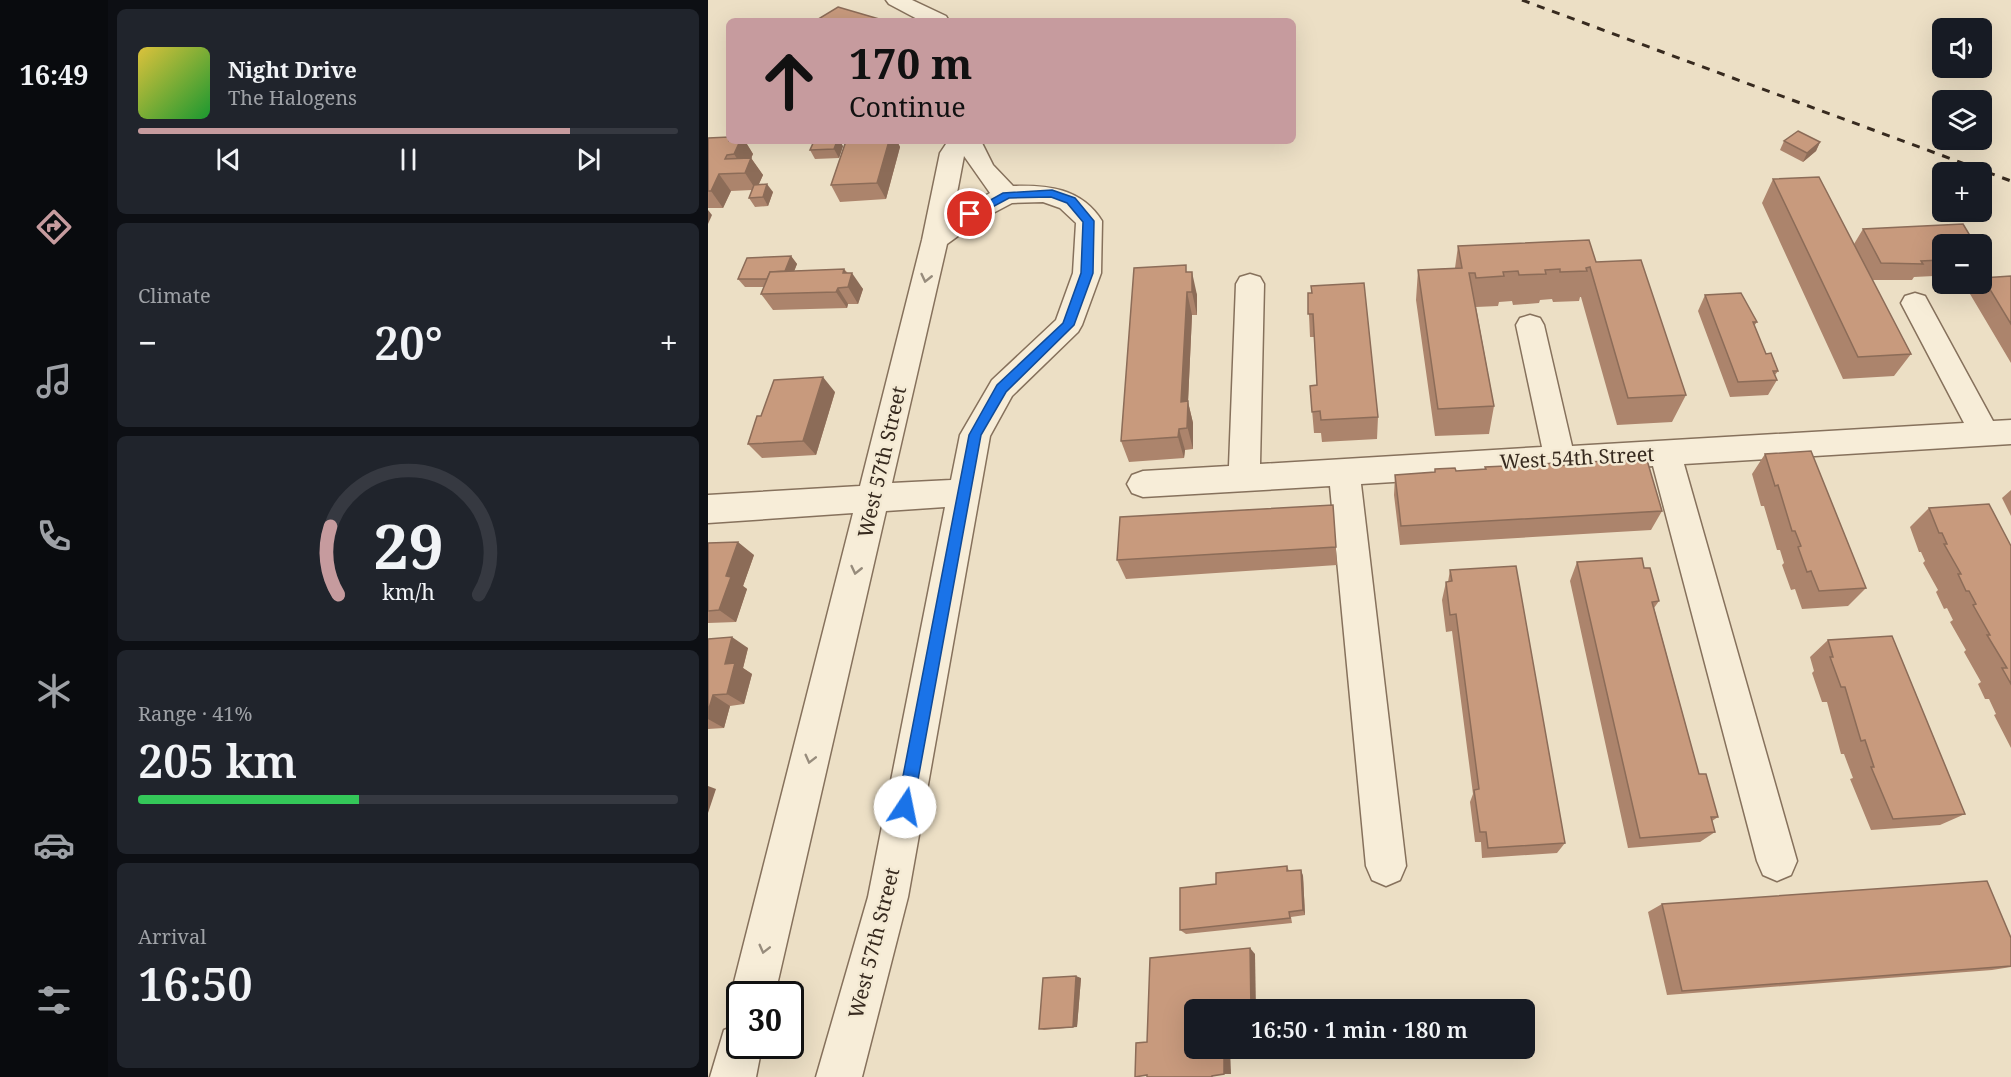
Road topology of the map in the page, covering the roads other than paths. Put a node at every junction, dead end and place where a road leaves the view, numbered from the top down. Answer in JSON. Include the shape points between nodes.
{"nodes":[{"id":1,"x":896,"y":0,"type":"edge"},
{"id":2,"x":932,"y":18,"type":"edge"},
{"id":3,"x":959,"y":144,"type":"edge"},
{"id":4,"x":970,"y":144,"type":"edge"},
{"id":5,"x":1007,"y":195,"type":"junction"},
{"id":6,"x":935,"y":240,"type":"junction"},
{"id":7,"x":1250,"y":284,"type":"dead end"},
{"id":8,"x":1915,"y":303,"type":"dead end"},
{"id":9,"x":1530,"y":325,"type":"dead end"},
{"id":10,"x":1998,"y":433,"type":"edge"},
{"id":11,"x":1665,"y":453,"type":"junction"},
{"id":12,"x":1560,"y":459,"type":"junction"},
{"id":13,"x":1344,"y":472,"type":"junction"},
{"id":14,"x":1244,"y":478,"type":"junction"},
{"id":15,"x":1143,"y":484,"type":"dead end"},
{"id":16,"x":964,"y":492,"type":"junction"},
{"id":17,"x":873,"y":499,"type":"junction"},
{"id":18,"x":708,"y":510,"type":"edge"},
{"id":19,"x":1777,"y":861,"type":"dead end"},
{"id":20,"x":1386,"y":866,"type":"dead end"},
{"id":21,"x":756,"y":981,"type":"edge"},
{"id":22,"x":737,"y":1059,"type":"edge"},
{"id":23,"x":733,"y":1077,"type":"edge"},
{"id":24,"x":839,"y":1077,"type":"edge"}],
"edges":[{"from":1,"to":2,"type":"street"},
{"from":3,"to":6,"type":"street","name":"West 57th Street","via":[[952,153]]},
{"from":4,"to":5,"type":"street","via":[[990,180]]},
{"from":5,"to":6,"type":"street","via":[[970,214]]},
{"from":5,"to":16,"type":"street","name":"West 57th Street","via":[[1052,194],[1071,200],[1089,221],[1087,273],[1068,325],[1002,388],[975,435]]},
{"from":6,"to":17,"type":"street","name":"West 57th Street","one_way":true},
{"from":7,"to":14,"type":"street"},
{"from":8,"to":10,"type":"street"},
{"from":9,"to":12,"type":"street"},
{"from":10,"to":11,"type":"street","name":"West 54th Street"},
{"from":11,"to":12,"type":"street","name":"West 54th Street"},
{"from":11,"to":19,"type":"street"},
{"from":12,"to":13,"type":"street","name":"West 54th Street"},
{"from":13,"to":14,"type":"street","name":"West 54th Street"},
{"from":13,"to":20,"type":"street"},
{"from":14,"to":15,"type":"street","name":"West 54th Street"},
{"from":16,"to":17,"type":"street"},
{"from":16,"to":24,"type":"street","name":"West 57th Street","via":[[888,897]]},
{"from":17,"to":18,"type":"street"},
{"from":17,"to":21,"type":"street","name":"West 57th Street","one_way":true},
{"from":22,"to":23,"type":"street"}]}
